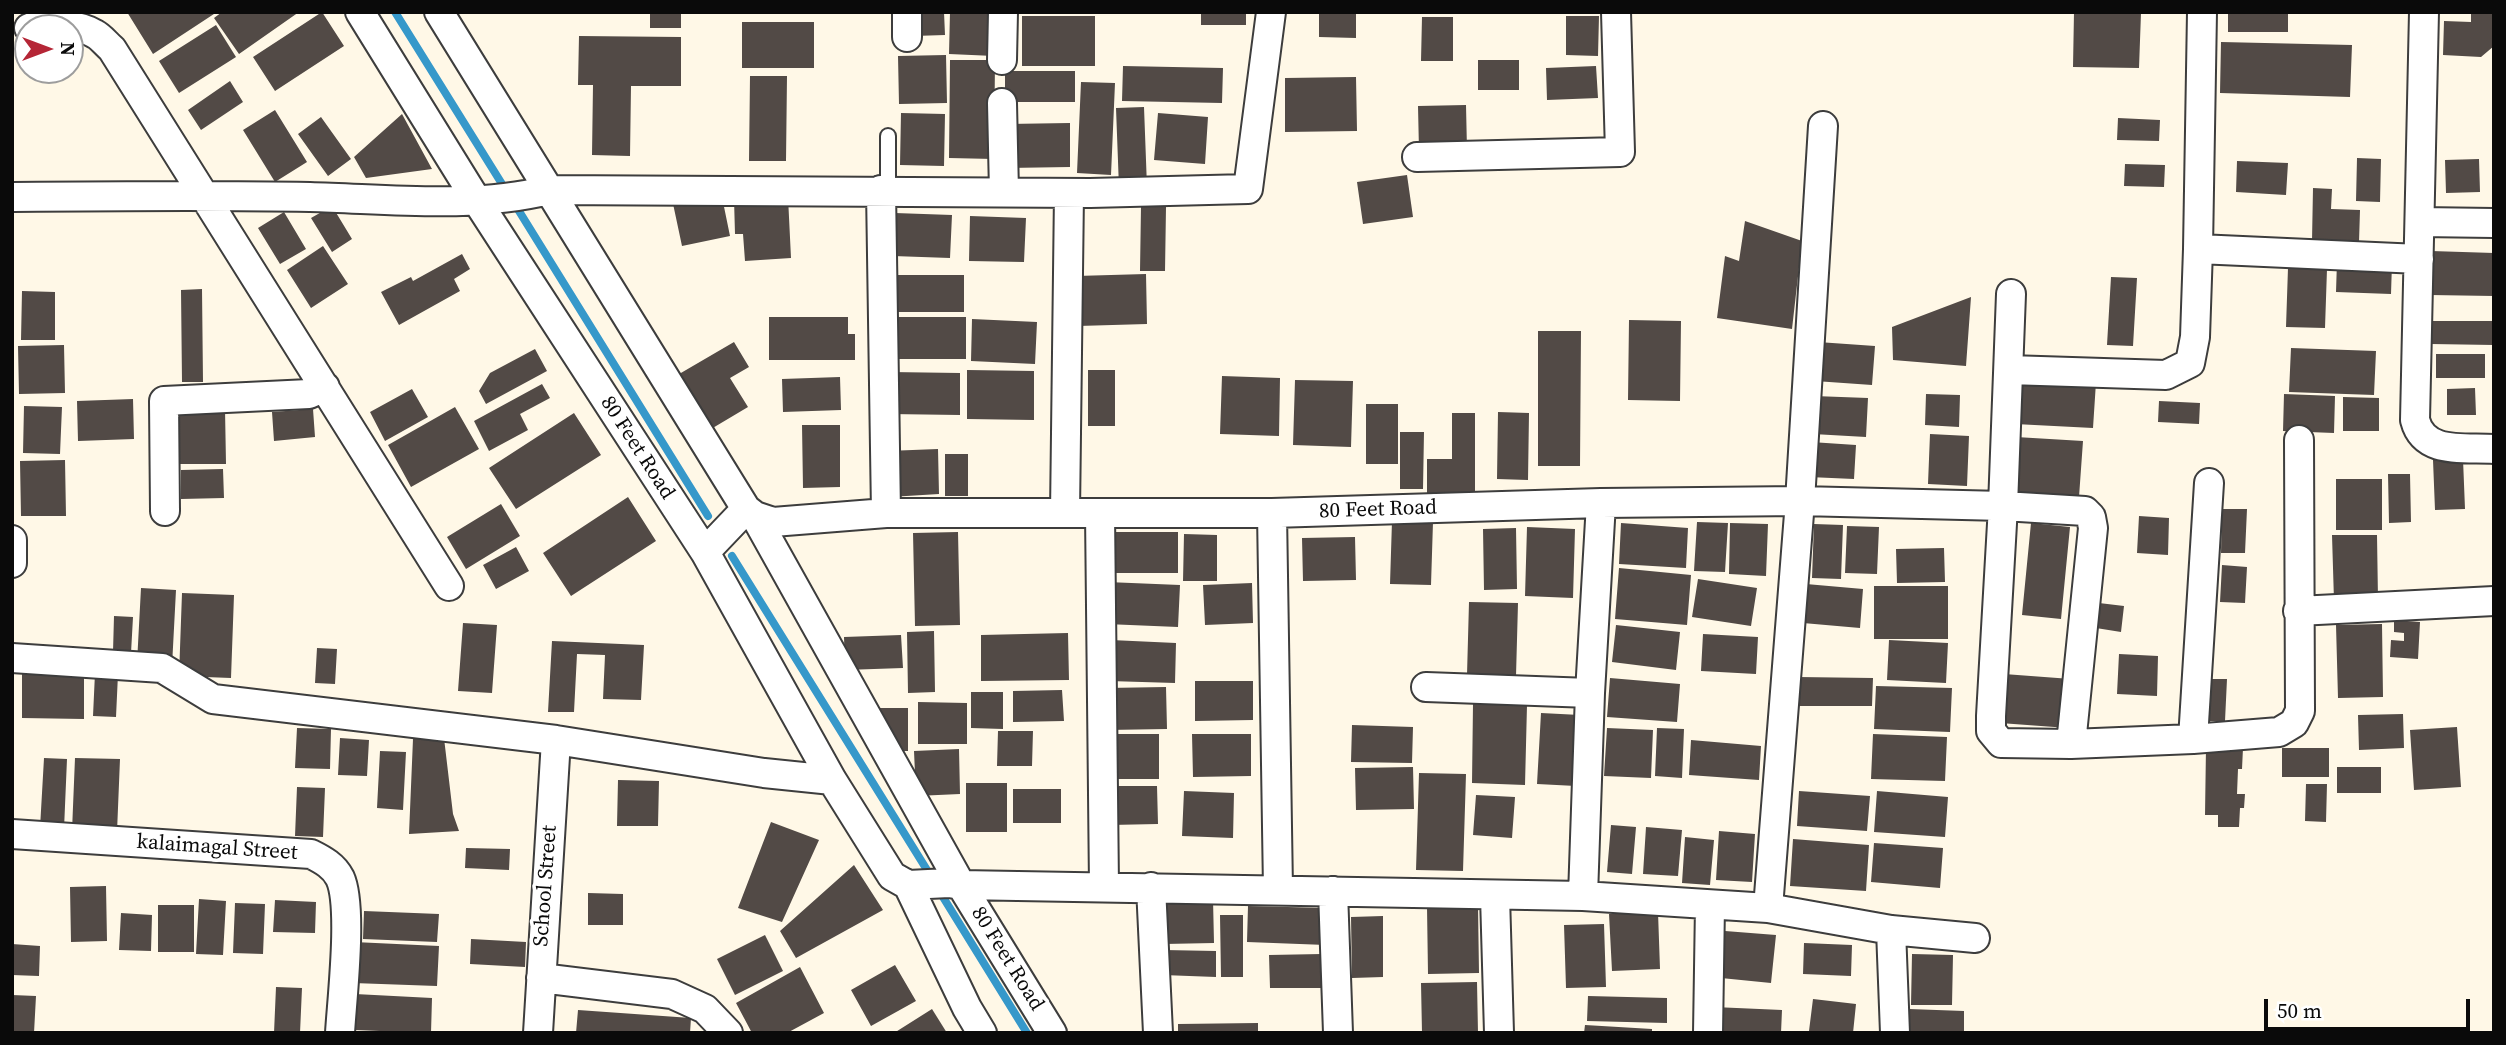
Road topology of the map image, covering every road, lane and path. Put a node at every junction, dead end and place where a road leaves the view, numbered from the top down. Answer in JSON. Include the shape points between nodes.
{"nodes":[{"id":1,"x":360,"y":12,"type":"edge"},
{"id":2,"x":439,"y":12,"type":"edge"},
{"id":3,"x":1003,"y":12,"type":"edge"},
{"id":4,"x":1271,"y":12,"type":"edge"},
{"id":5,"x":1616,"y":12,"type":"edge"},
{"id":6,"x":2202,"y":12,"type":"edge"},
{"id":7,"x":2424,"y":12,"type":"edge"},
{"id":8,"x":84,"y":30,"type":"edge"},
{"id":9,"x":1002,"y":60,"type":"dead end"},
{"id":10,"x":1002,"y":103,"type":"dead end"},
{"id":11,"x":1823,"y":126,"type":"dead end"},
{"id":12,"x":888,"y":136,"type":"dead end"},
{"id":13,"x":1417,"y":157,"type":"dead end"},
{"id":14,"x":885,"y":191,"type":"junction"},
{"id":15,"x":1004,"y":192,"type":"junction"},
{"id":16,"x":538,"y":193,"type":"junction"},
{"id":17,"x":1069,"y":193,"type":"junction"},
{"id":18,"x":203,"y":195,"type":"junction"},
{"id":19,"x":12,"y":197,"type":"edge"},
{"id":20,"x":484,"y":201,"type":"junction"},
{"id":21,"x":2420,"y":222,"type":"junction"},
{"id":22,"x":2494,"y":223,"type":"edge"},
{"id":23,"x":2198,"y":249,"type":"junction"},
{"id":24,"x":2419,"y":259,"type":"junction"},
{"id":25,"x":2011,"y":294,"type":"dead end"},
{"id":26,"x":2009,"y":370,"type":"junction"},
{"id":27,"x":325,"y":387,"type":"junction"},
{"id":28,"x":2299,"y":440,"type":"dead end"},
{"id":29,"x":2494,"y":449,"type":"edge"},
{"id":30,"x":2209,"y":484,"type":"dead end"},
{"id":31,"x":1800,"y":501,"type":"junction"},
{"id":32,"x":1601,"y":503,"type":"junction"},
{"id":33,"x":2003,"y":506,"type":"junction"},
{"id":34,"x":165,"y":511,"type":"dead end"},
{"id":35,"x":747,"y":513,"type":"junction"},
{"id":36,"x":886,"y":513,"type":"junction"},
{"id":37,"x":1065,"y":513,"type":"junction"},
{"id":38,"x":1100,"y":513,"type":"junction"},
{"id":39,"x":1272,"y":513,"type":"junction"},
{"id":40,"x":12,"y":540,"type":"edge"},
{"id":41,"x":712,"y":544,"type":"junction"},
{"id":42,"x":12,"y":563,"type":"edge"},
{"id":43,"x":449,"y":586,"type":"dead end"},
{"id":44,"x":2494,"y":601,"type":"edge"},
{"id":45,"x":2298,"y":611,"type":"junction"},
{"id":46,"x":12,"y":659,"type":"edge"},
{"id":47,"x":1426,"y":687,"type":"dead end"},
{"id":48,"x":1590,"y":693,"type":"junction"},
{"id":49,"x":2193,"y":739,"type":"junction"},
{"id":50,"x":556,"y":740,"type":"junction"},
{"id":51,"x":2071,"y":744,"type":"junction"},
{"id":52,"x":832,"y":780,"type":"junction"},
{"id":53,"x":12,"y":834,"type":"edge"},
{"id":54,"x":955,"y":884,"type":"junction"},
{"id":55,"x":908,"y":885,"type":"junction"},
{"id":56,"x":1104,"y":887,"type":"junction"},
{"id":57,"x":1151,"y":887,"type":"junction"},
{"id":58,"x":1278,"y":889,"type":"junction"},
{"id":59,"x":1333,"y":891,"type":"junction"},
{"id":60,"x":1495,"y":896,"type":"junction"},
{"id":61,"x":1583,"y":896,"type":"junction"},
{"id":62,"x":1710,"y":905,"type":"junction"},
{"id":63,"x":1768,"y":908,"type":"junction"},
{"id":64,"x":1891,"y":930,"type":"junction"},
{"id":65,"x":1975,"y":938,"type":"dead end"},
{"id":66,"x":541,"y":978,"type":"junction"},
{"id":67,"x":340,"y":1033,"type":"edge"},
{"id":68,"x":538,"y":1033,"type":"edge"},
{"id":69,"x":728,"y":1033,"type":"edge"},
{"id":70,"x":982,"y":1033,"type":"edge"},
{"id":71,"x":1052,"y":1033,"type":"edge"},
{"id":72,"x":1158,"y":1033,"type":"edge"},
{"id":73,"x":1338,"y":1033,"type":"edge"},
{"id":74,"x":1499,"y":1033,"type":"edge"},
{"id":75,"x":1708,"y":1033,"type":"edge"},
{"id":76,"x":1895,"y":1033,"type":"edge"}],
"edges":[{"from":1,"to":20,"type":"street","name":"80 Feet Road"},
{"from":2,"to":16,"type":"street","name":"80 Feet Road"},
{"from":3,"to":9,"type":"street"},
{"from":4,"to":17,"type":"street","via":[[1248,189]]},
{"from":5,"to":13,"type":"street","via":[[1620,152]]},
{"from":6,"to":23,"type":"street"},
{"from":7,"to":21,"type":"street"},
{"from":8,"to":18,"type":"street","via":[[112,49]]},
{"from":10,"to":15,"type":"street"},
{"from":11,"to":31,"type":"street"},
{"from":12,"to":14,"type":"lane"},
{"from":14,"to":15,"type":"street"},
{"from":14,"to":16,"type":"street"},
{"from":14,"to":36,"type":"street"},
{"from":15,"to":17,"type":"street"},
{"from":16,"to":20,"type":"street"},
{"from":16,"to":35,"type":"street","name":"80 Feet Road"},
{"from":17,"to":37,"type":"street"},
{"from":18,"to":19,"type":"street"},
{"from":18,"to":20,"type":"street"},
{"from":18,"to":27,"type":"street"},
{"from":20,"to":41,"type":"street","name":"80 Feet Road"},
{"from":21,"to":22,"type":"street"},
{"from":21,"to":24,"type":"street"},
{"from":23,"to":24,"type":"street"},
{"from":23,"to":26,"type":"street","via":[[2190,363],[2166,375]]},
{"from":24,"to":29,"type":"street","via":[[2414,408],[2418,431],[2433,444]]},
{"from":25,"to":26,"type":"street"},
{"from":26,"to":33,"type":"street"},
{"from":27,"to":34,"type":"street","via":[[309,394],[164,401]]},
{"from":27,"to":43,"type":"street"},
{"from":28,"to":45,"type":"street"},
{"from":30,"to":49,"type":"street"},
{"from":31,"to":32,"type":"street","name":"80 Feet Road"},
{"from":31,"to":33,"type":"street","name":"80 Feet Road"},
{"from":31,"to":63,"type":"street"},
{"from":32,"to":39,"type":"street","name":"80 Feet Road"},
{"from":32,"to":48,"type":"street"},
{"from":33,"to":51,"type":"street","via":[[1991,731],[2001,743]]},
{"from":33,"to":51,"type":"street","name":"80 Feet Road","via":[[2085,511],[2091,517]]},
{"from":35,"to":36,"type":"street","name":"80 Feet Road","via":[[773,522]]},
{"from":35,"to":41,"type":"street"},
{"from":35,"to":54,"type":"street","name":"80 Feet Road"},
{"from":36,"to":37,"type":"street","name":"80 Feet Road"},
{"from":37,"to":38,"type":"street","name":"80 Feet Road"},
{"from":38,"to":39,"type":"street","name":"80 Feet Road"},
{"from":38,"to":56,"type":"street"},
{"from":39,"to":58,"type":"street"},
{"from":40,"to":42,"type":"street"},
{"from":41,"to":52,"type":"street","name":"80 Feet Road"},
{"from":44,"to":45,"type":"street"},
{"from":45,"to":49,"type":"street","via":[[2300,711],[2294,723],[2278,732]]},
{"from":46,"to":50,"type":"street","via":[[162,668],[213,699]]},
{"from":47,"to":48,"type":"street"},
{"from":48,"to":61,"type":"street"},
{"from":49,"to":51,"type":"street"},
{"from":50,"to":52,"type":"street"},
{"from":50,"to":66,"type":"street","name":"School Street"},
{"from":52,"to":55,"type":"street","name":"80 Feet Road","via":[[892,876]]},
{"from":53,"to":67,"type":"street","name":"kalaimagal Street","via":[[311,854],[328,863],[340,877],[346,900]]},
{"from":54,"to":55,"type":"street"},
{"from":54,"to":56,"type":"street"},
{"from":54,"to":71,"type":"street","name":"80 Feet Road"},
{"from":55,"to":70,"type":"street","name":"80 Feet Road"},
{"from":56,"to":57,"type":"street"},
{"from":57,"to":58,"type":"street"},
{"from":57,"to":72,"type":"street"},
{"from":58,"to":59,"type":"street"},
{"from":59,"to":60,"type":"street"},
{"from":59,"to":73,"type":"street"},
{"from":60,"to":61,"type":"street"},
{"from":60,"to":74,"type":"street"},
{"from":61,"to":62,"type":"street"},
{"from":62,"to":63,"type":"street"},
{"from":62,"to":75,"type":"street"},
{"from":63,"to":64,"type":"street"},
{"from":64,"to":65,"type":"street"},
{"from":64,"to":76,"type":"street"},
{"from":66,"to":68,"type":"street","name":"School Street"},
{"from":66,"to":69,"type":"street","via":[[672,994],[705,1009]]}]}
